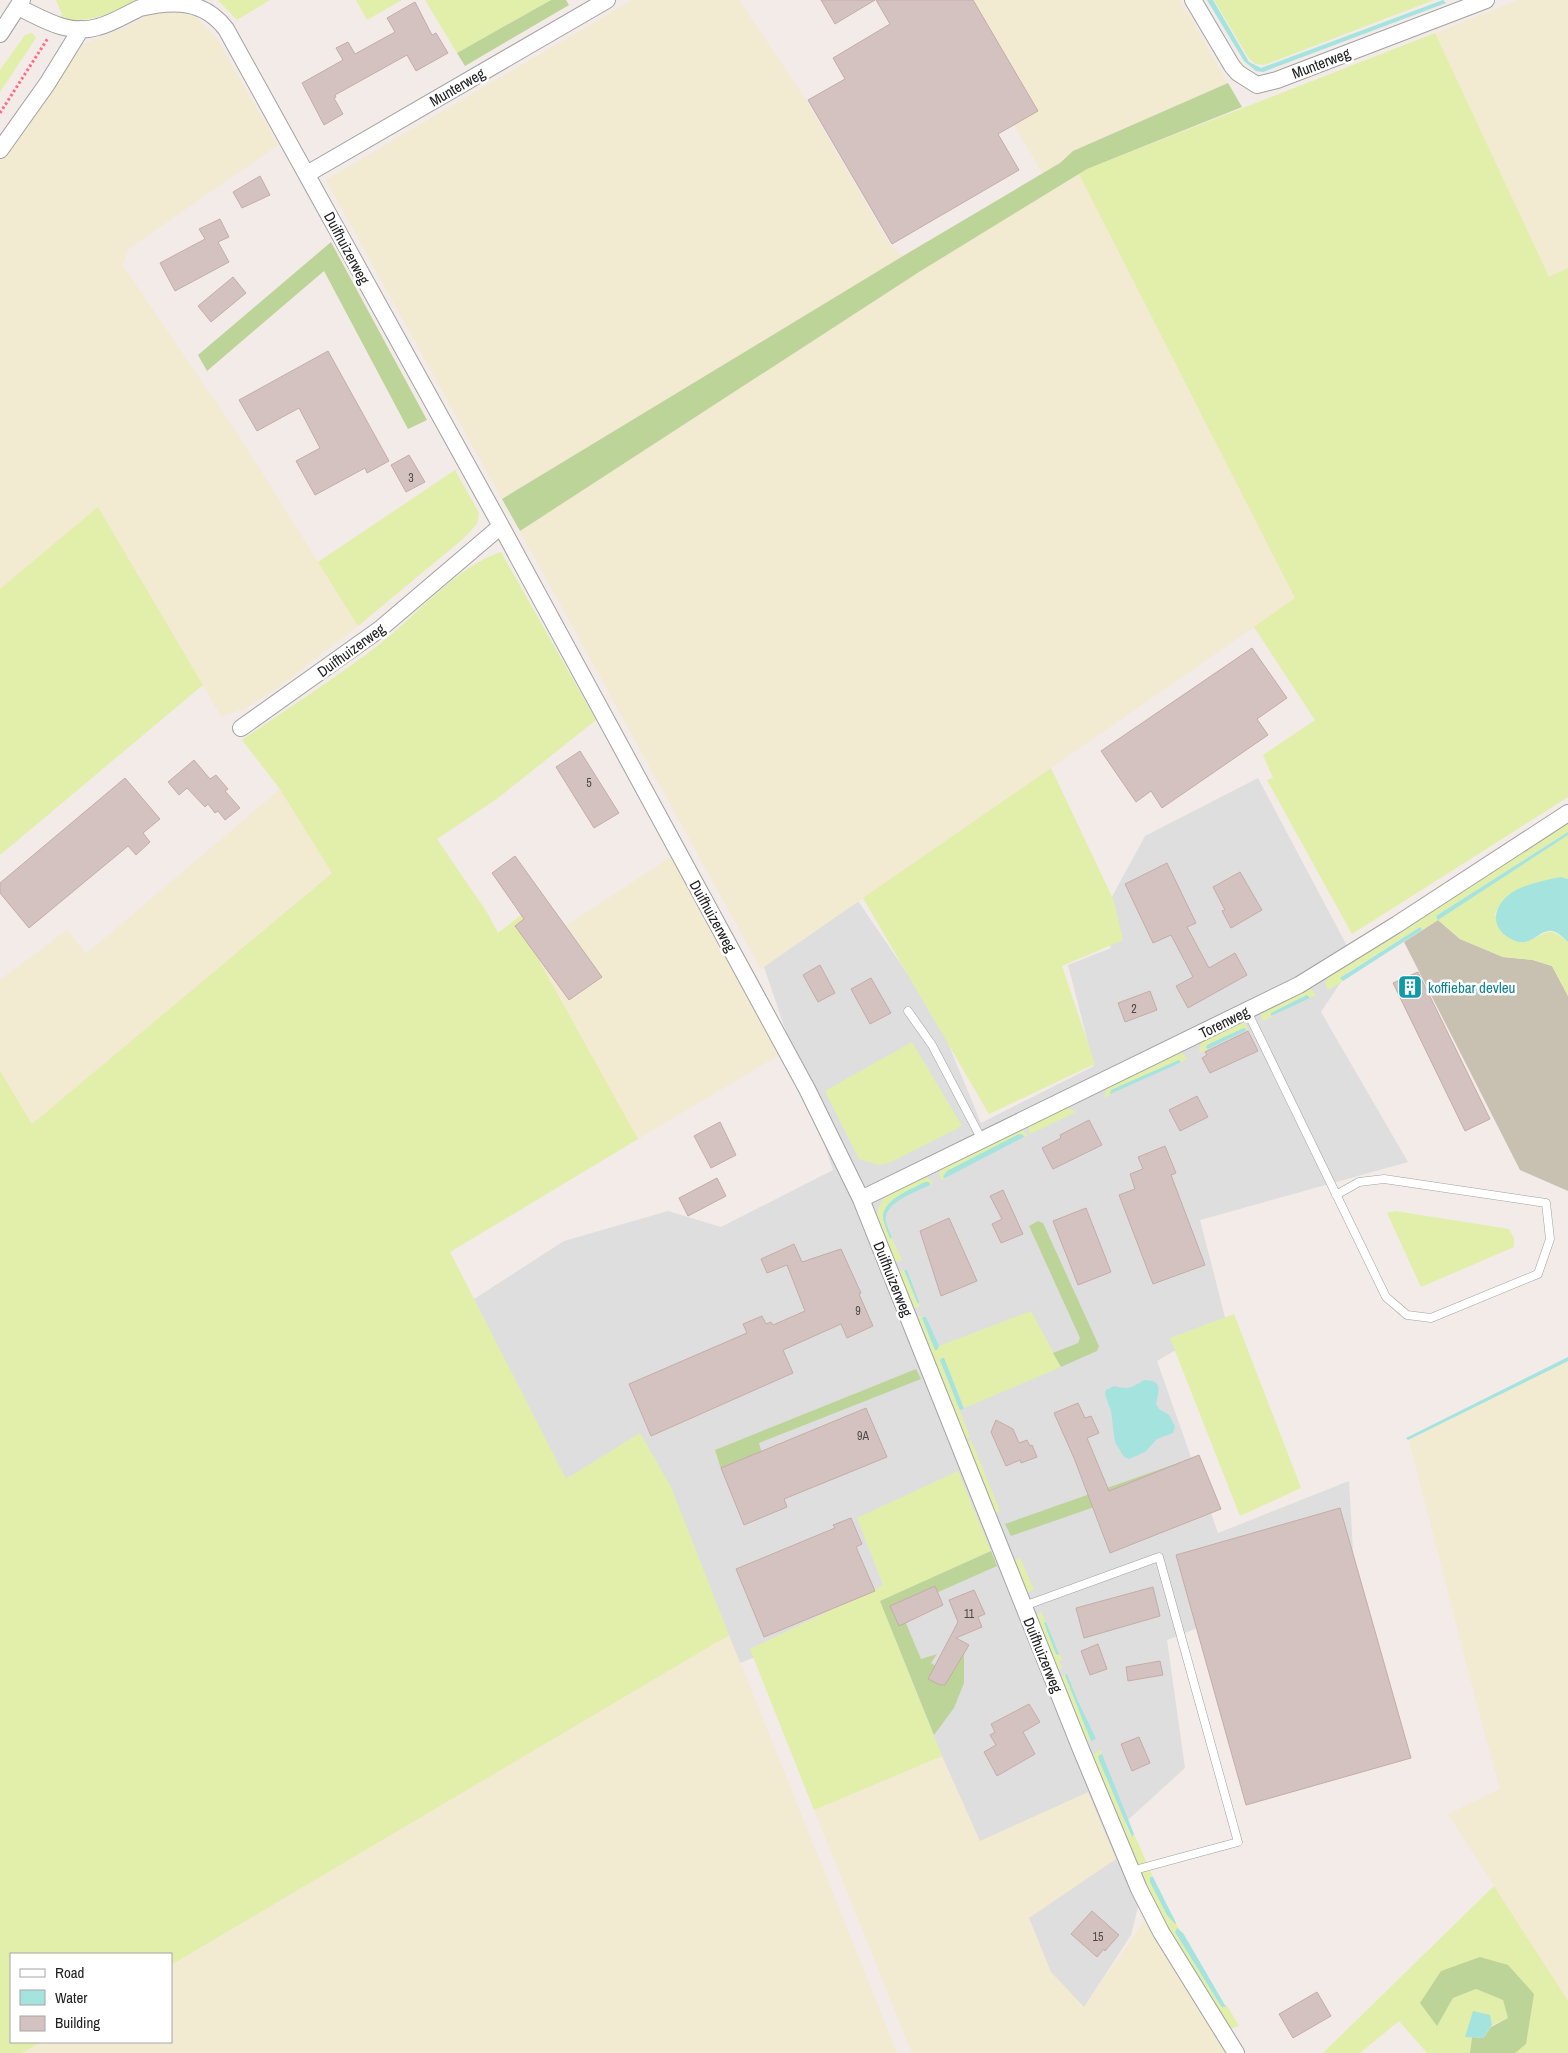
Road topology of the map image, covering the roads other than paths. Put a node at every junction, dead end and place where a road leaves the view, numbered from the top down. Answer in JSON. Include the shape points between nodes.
{"nodes":[{"id":1,"x":607,"y":0,"type":"edge"},
{"id":2,"x":1193,"y":0,"type":"edge"},
{"id":3,"x":1486,"y":0,"type":"edge"},
{"id":4,"x":20,"y":3,"type":"edge"},
{"id":5,"x":81,"y":29,"type":"junction"},
{"id":6,"x":0,"y":34,"type":"edge"},
{"id":7,"x":0,"y":150,"type":"edge"},
{"id":8,"x":307,"y":174,"type":"junction"},
{"id":9,"x":501,"y":526,"type":"junction"},
{"id":10,"x":241,"y":728,"type":"dead end"},
{"id":11,"x":1568,"y":813,"type":"edge"},
{"id":12,"x":908,"y":1011,"type":"dead end"},
{"id":13,"x":1247,"y":1011,"type":"junction"},
{"id":14,"x":982,"y":1140,"type":"junction"},
{"id":15,"x":1336,"y":1195,"type":"junction"},
{"id":16,"x":861,"y":1199,"type":"junction"},
{"id":17,"x":1024,"y":1606,"type":"junction"},
{"id":18,"x":1131,"y":1871,"type":"junction"},
{"id":19,"x":1236,"y":2053,"type":"edge"}],
"edges":[{"from":1,"to":8,"type":"street","name":"Munterweg"},
{"from":2,"to":3,"type":"street","name":"Munterweg","via":[[1232,66],[1257,85]]},
{"from":4,"to":5,"type":"street","name":"Duifhuizerweg","via":[[56,26]]},
{"from":4,"to":6,"type":"street"},
{"from":5,"to":7,"type":"street"},
{"from":5,"to":8,"type":"street","name":"Duifhuizerweg","via":[[98,28],[167,0],[186,1],[204,8],[226,29]]},
{"from":8,"to":9,"type":"street","name":"Duifhuizerweg"},
{"from":9,"to":10,"type":"street","name":"Duifhuizerweg","via":[[380,630]]},
{"from":9,"to":16,"type":"street","name":"Duifhuizerweg","via":[[807,1089]]},
{"from":11,"to":13,"type":"street","name":"Torenweg","via":[[1348,956]]},
{"from":12,"to":14,"type":"lane","via":[[932,1045]]},
{"from":13,"to":14,"type":"street","name":"Torenweg"},
{"from":13,"to":15,"type":"lane"},
{"from":14,"to":16,"type":"street","name":"Torenweg"},
{"from":15,"to":15,"type":"lane","via":[[1386,1297],[1407,1315],[1431,1318],[1538,1274],[1550,1239],[1546,1203],[1384,1178],[1359,1182]]},
{"from":16,"to":17,"type":"street","name":"Duifhuizerweg"},
{"from":17,"to":18,"type":"street","name":"Duifhuizerweg"},
{"from":17,"to":18,"type":"lane","via":[[1159,1557],[1238,1842]]},
{"from":18,"to":19,"type":"street","name":"Duifhuizerweg","via":[[1161,1932]]}]}
